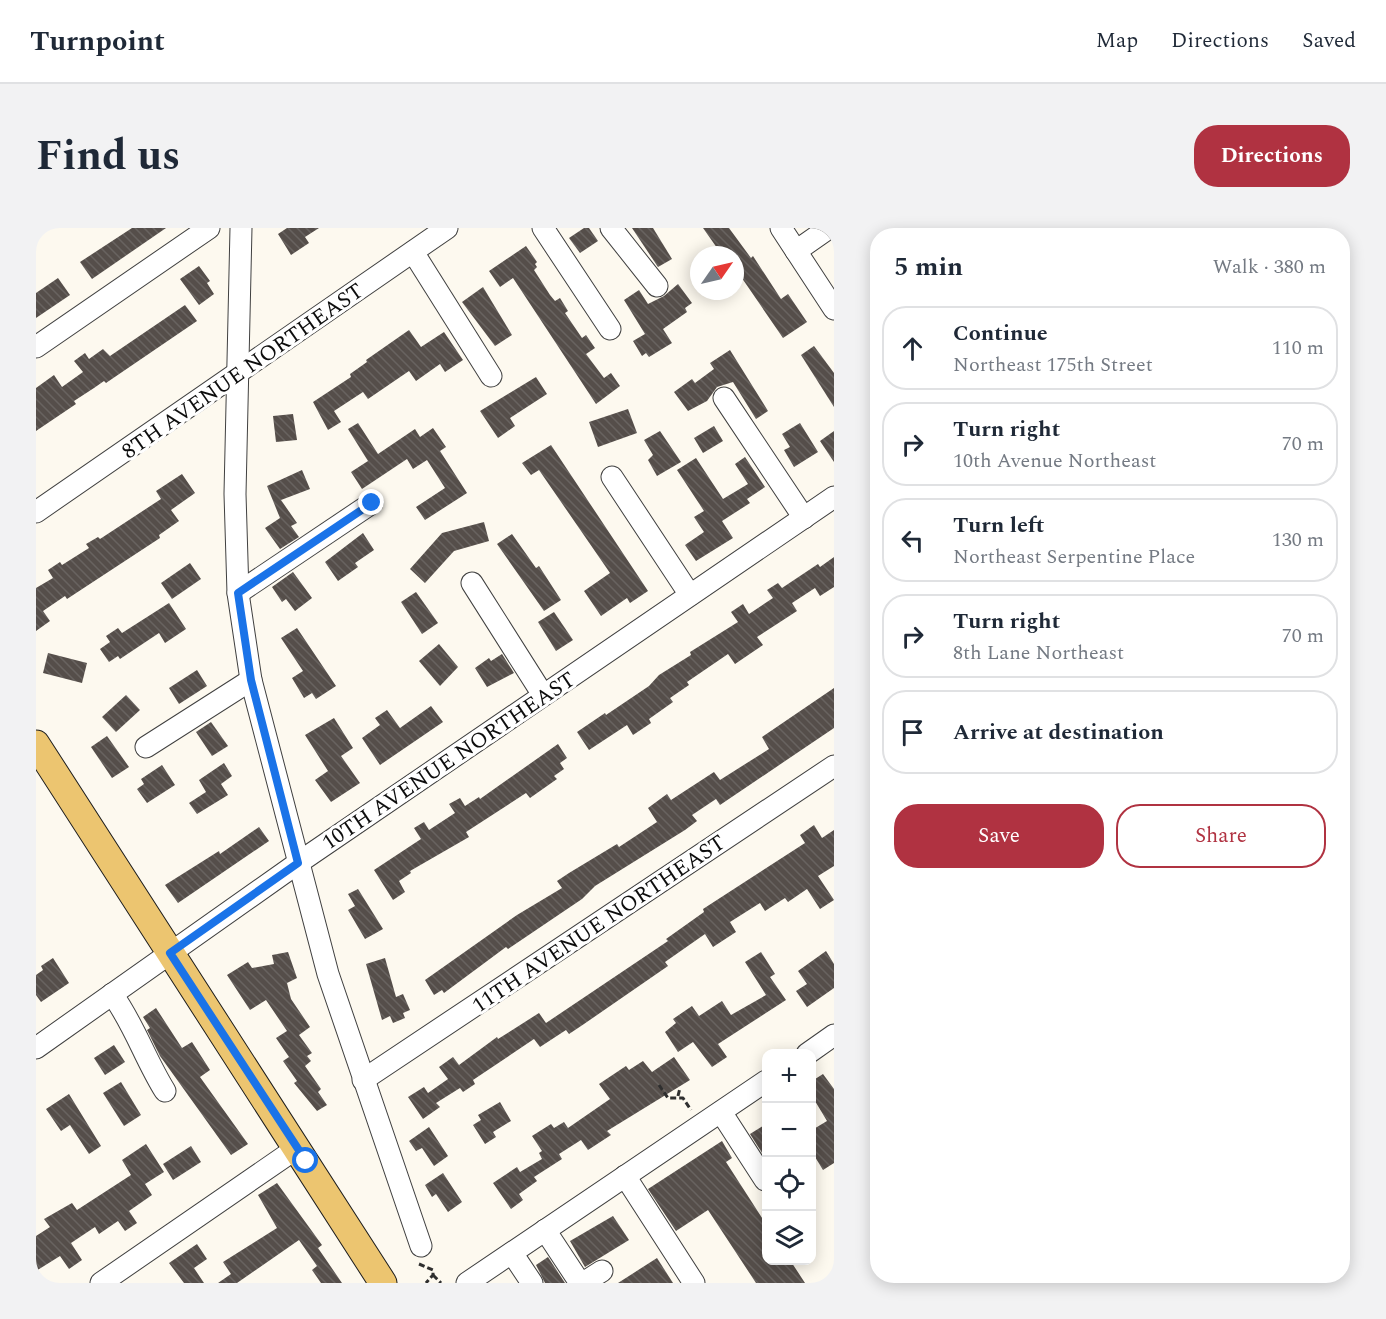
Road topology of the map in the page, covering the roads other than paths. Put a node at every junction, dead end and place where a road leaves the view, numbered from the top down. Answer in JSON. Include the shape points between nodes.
{"nodes":[{"id":1,"x":209,"y":228,"type":"edge"},
{"id":2,"x":241,"y":228,"type":"edge"},
{"id":3,"x":447,"y":228,"type":"edge"},
{"id":4,"x":543,"y":228,"type":"edge"},
{"id":5,"x":611,"y":228,"type":"edge"},
{"id":6,"x":781,"y":228,"type":"edge"},
{"id":7,"x":829,"y":228,"type":"edge"},
{"id":8,"x":796,"y":251,"type":"junction"},
{"id":9,"x":413,"y":252,"type":"junction"},
{"id":10,"x":657,"y":286,"type":"dead end"},
{"id":11,"x":834,"y":309,"type":"edge"},
{"id":12,"x":610,"y":329,"type":"dead end"},
{"id":13,"x":36,"y":347,"type":"edge"},
{"id":14,"x":237,"y":374,"type":"junction"},
{"id":15,"x":491,"y":376,"type":"dead end"},
{"id":16,"x":724,"y":398,"type":"dead end"},
{"id":17,"x":612,"y":477,"type":"dead end"},
{"id":18,"x":834,"y":497,"type":"edge"},
{"id":19,"x":372,"y":503,"type":"dead end"},
{"id":20,"x":36,"y":512,"type":"edge"},
{"id":21,"x":804,"y":518,"type":"junction"},
{"id":22,"x":472,"y":583,"type":"dead end"},
{"id":23,"x":238,"y":593,"type":"junction"},
{"id":24,"x":690,"y":595,"type":"junction"},
{"id":25,"x":251,"y":680,"type":"junction"},
{"id":26,"x":543,"y":695,"type":"junction"},
{"id":27,"x":36,"y":744,"type":"edge"},
{"id":28,"x":146,"y":747,"type":"dead end"},
{"id":29,"x":834,"y":766,"type":"edge"},
{"id":30,"x":298,"y":863,"type":"junction"},
{"id":31,"x":170,"y":953,"type":"junction"},
{"id":32,"x":112,"y":994,"type":"junction"},
{"id":33,"x":833,"y":1039,"type":"edge"},
{"id":34,"x":36,"y":1048,"type":"edge"},
{"id":35,"x":814,"y":1049,"type":"edge"},
{"id":36,"x":363,"y":1080,"type":"junction"},
{"id":37,"x":762,"y":1084,"type":"edge"},
{"id":38,"x":165,"y":1091,"type":"dead end"},
{"id":39,"x":721,"y":1112,"type":"junction"},
{"id":40,"x":297,"y":1148,"type":"junction"},
{"id":41,"x":762,"y":1175,"type":"edge"},
{"id":42,"x":625,"y":1176,"type":"junction"},
{"id":43,"x":545,"y":1230,"type":"junction"},
{"id":44,"x":421,"y":1246,"type":"dead end"},
{"id":45,"x":512,"y":1252,"type":"junction"},
{"id":46,"x":602,"y":1271,"type":"dead end"},
{"id":47,"x":101,"y":1283,"type":"edge"},
{"id":48,"x":383,"y":1283,"type":"edge"},
{"id":49,"x":467,"y":1283,"type":"edge"},
{"id":50,"x":532,"y":1283,"type":"edge"},
{"id":51,"x":581,"y":1283,"type":"edge"},
{"id":52,"x":694,"y":1283,"type":"edge"}],
"edges":[{"from":1,"to":13,"type":"street"},
{"from":2,"to":14,"type":"street"},
{"from":3,"to":9,"type":"street","name":"8TH AVENUE NORTHEAST"},
{"from":4,"to":12,"type":"street"},
{"from":5,"to":10,"type":"street"},
{"from":6,"to":8,"type":"street"},
{"from":7,"to":8,"type":"street"},
{"from":8,"to":11,"type":"street"},
{"from":9,"to":14,"type":"street","name":"8TH AVENUE NORTHEAST"},
{"from":9,"to":15,"type":"street"},
{"from":14,"to":20,"type":"street","name":"8TH AVENUE NORTHEAST"},
{"from":14,"to":23,"type":"street"},
{"from":16,"to":21,"type":"street"},
{"from":17,"to":24,"type":"street"},
{"from":18,"to":21,"type":"street","name":"10TH AVENUE NORTHEAST"},
{"from":19,"to":23,"type":"street"},
{"from":21,"to":24,"type":"street","name":"10TH AVENUE NORTHEAST"},
{"from":22,"to":26,"type":"street"},
{"from":23,"to":25,"type":"street"},
{"from":24,"to":26,"type":"street","name":"10TH AVENUE NORTHEAST"},
{"from":25,"to":28,"type":"street"},
{"from":25,"to":30,"type":"street"},
{"from":26,"to":30,"type":"street","name":"10TH AVENUE NORTHEAST"},
{"from":27,"to":31,"type":"main road"},
{"from":29,"to":36,"type":"street","name":"11TH AVENUE NORTHEAST"},
{"from":30,"to":31,"type":"street","name":"10TH AVENUE NORTHEAST"},
{"from":30,"to":36,"type":"street","via":[[328,974]]},
{"from":31,"to":32,"type":"street","name":"10TH AVENUE NORTHEAST"},
{"from":31,"to":40,"type":"main road"},
{"from":32,"to":34,"type":"street","name":"10TH AVENUE NORTHEAST"},
{"from":32,"to":38,"type":"street"},
{"from":33,"to":35,"type":"street"},
{"from":36,"to":44,"type":"street"},
{"from":37,"to":39,"type":"street"},
{"from":39,"to":41,"type":"street"},
{"from":39,"to":42,"type":"street"},
{"from":40,"to":47,"type":"street"},
{"from":40,"to":48,"type":"main road"},
{"from":42,"to":43,"type":"street"},
{"from":42,"to":52,"type":"street"},
{"from":43,"to":45,"type":"street"},
{"from":43,"to":51,"type":"street"},
{"from":45,"to":49,"type":"street"},
{"from":45,"to":50,"type":"street"},
{"from":46,"to":51,"type":"street"}]}
